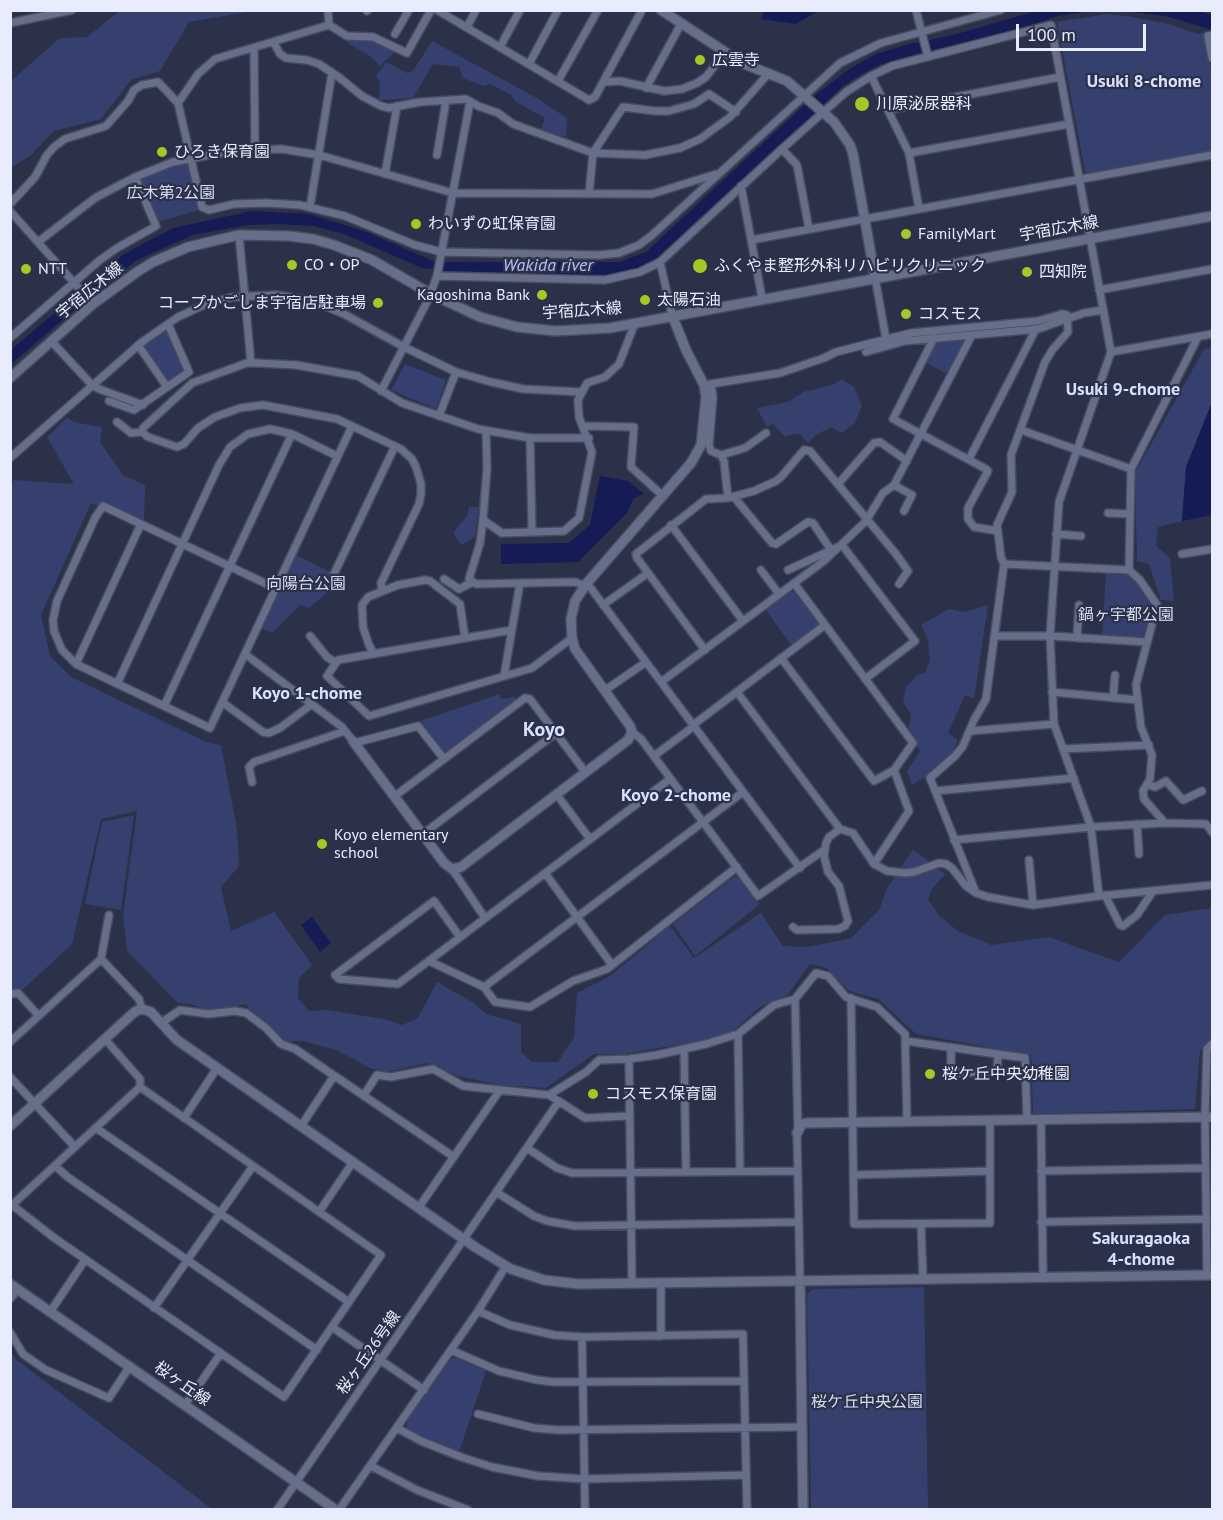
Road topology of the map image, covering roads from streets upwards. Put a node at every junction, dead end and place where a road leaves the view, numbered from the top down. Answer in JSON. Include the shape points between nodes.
{"nodes":[{"id":1,"x":72,"y":10,"type":"edge"},
{"id":2,"x":328,"y":10,"type":"edge"},
{"id":3,"x":409,"y":10,"type":"edge"},
{"id":4,"x":430,"y":10,"type":"edge"},
{"id":5,"x":437,"y":10,"type":"edge"},
{"id":6,"x":476,"y":10,"type":"edge"},
{"id":7,"x":519,"y":10,"type":"edge"},
{"id":8,"x":558,"y":10,"type":"edge"},
{"id":9,"x":598,"y":10,"type":"edge"},
{"id":10,"x":642,"y":10,"type":"edge"},
{"id":11,"x":661,"y":10,"type":"edge"},
{"id":12,"x":916,"y":10,"type":"edge"},
{"id":13,"x":1001,"y":10,"type":"edge"},
{"id":14,"x":10,"y":23,"type":"edge"},
{"id":15,"x":681,"y":24,"type":"junction"},
{"id":16,"x":329,"y":25,"type":"junction"},
{"id":17,"x":467,"y":27,"type":"junction"},
{"id":18,"x":395,"y":34,"type":"dead end"},
{"id":19,"x":922,"y":34,"type":"junction"},
{"id":20,"x":1212,"y":35,"type":"edge"},
{"id":21,"x":274,"y":43,"type":"junction"},
{"id":22,"x":500,"y":47,"type":"junction"},
{"id":23,"x":254,"y":48,"type":"junction"},
{"id":24,"x":724,"y":53,"type":"junction"},
{"id":25,"x":928,"y":55,"type":"junction"},
{"id":26,"x":1212,"y":58,"type":"edge"},
{"id":27,"x":529,"y":64,"type":"junction"},
{"id":28,"x":332,"y":73,"type":"junction"},
{"id":29,"x":770,"y":74,"type":"junction"},
{"id":30,"x":871,"y":76,"type":"junction"},
{"id":31,"x":1060,"y":77,"type":"junction"},
{"id":32,"x":558,"y":81,"type":"junction"},
{"id":33,"x":603,"y":82,"type":"junction"},
{"id":34,"x":646,"y":88,"type":"junction"},
{"id":35,"x":805,"y":96,"type":"junction"},
{"id":36,"x":446,"y":101,"type":"junction"},
{"id":37,"x":470,"y":102,"type":"junction"},
{"id":38,"x":178,"y":103,"type":"junction"},
{"id":39,"x":397,"y":106,"type":"junction"},
{"id":40,"x":823,"y":110,"type":"junction"},
{"id":41,"x":888,"y":110,"type":"junction"},
{"id":42,"x":735,"y":112,"type":"junction"},
{"id":43,"x":1069,"y":124,"type":"junction"},
{"id":44,"x":255,"y":149,"type":"junction"},
{"id":45,"x":782,"y":149,"type":"junction"},
{"id":46,"x":592,"y":153,"type":"junction"},
{"id":47,"x":909,"y":153,"type":"junction"},
{"id":48,"x":318,"y":155,"type":"junction"},
{"id":49,"x":437,"y":155,"type":"dead end"},
{"id":50,"x":1212,"y":155,"type":"edge"},
{"id":51,"x":192,"y":158,"type":"junction"},
{"id":52,"x":385,"y":174,"type":"junction"},
{"id":53,"x":719,"y":174,"type":"junction"},
{"id":54,"x":135,"y":177,"type":"junction"},
{"id":55,"x":1079,"y":180,"type":"junction"},
{"id":56,"x":741,"y":186,"type":"junction"},
{"id":57,"x":453,"y":193,"type":"junction"},
{"id":58,"x":589,"y":194,"type":"junction"},
{"id":59,"x":10,"y":204,"type":"edge"},
{"id":60,"x":310,"y":207,"type":"junction"},
{"id":61,"x":919,"y":209,"type":"junction"},
{"id":62,"x":10,"y":211,"type":"edge"},
{"id":63,"x":1212,"y":216,"type":"edge"},
{"id":64,"x":864,"y":219,"type":"junction"},
{"id":65,"x":808,"y":230,"type":"junction"},
{"id":66,"x":239,"y":236,"type":"junction"},
{"id":67,"x":1089,"y":239,"type":"junction"},
{"id":68,"x":751,"y":240,"type":"junction"},
{"id":69,"x":38,"y":242,"type":"junction"},
{"id":70,"x":441,"y":254,"type":"junction"},
{"id":71,"x":660,"y":262,"type":"junction"},
{"id":72,"x":1212,"y":269,"type":"edge"},
{"id":73,"x":438,"y":274,"type":"junction"},
{"id":74,"x":875,"y":277,"type":"junction"},
{"id":75,"x":76,"y":284,"type":"junction"},
{"id":76,"x":1099,"y":290,"type":"junction"},
{"id":77,"x":431,"y":294,"type":"junction"},
{"id":78,"x":245,"y":296,"type":"junction"},
{"id":79,"x":762,"y":298,"type":"junction"},
{"id":80,"x":91,"y":302,"type":"junction"},
{"id":81,"x":1103,"y":310,"type":"junction"},
{"id":82,"x":672,"y":315,"type":"junction"},
{"id":83,"x":1068,"y":319,"type":"junction"},
{"id":84,"x":635,"y":322,"type":"junction"},
{"id":85,"x":168,"y":324,"type":"junction"},
{"id":86,"x":1035,"y":329,"type":"junction"},
{"id":87,"x":1212,"y":334,"type":"edge"},
{"id":88,"x":972,"y":335,"type":"junction"},
{"id":89,"x":11,"y":337,"type":"edge"},
{"id":90,"x":1198,"y":337,"type":"junction"},
{"id":91,"x":934,"y":338,"type":"junction"},
{"id":92,"x":886,"y":339,"type":"junction"},
{"id":93,"x":52,"y":342,"type":"junction"},
{"id":94,"x":138,"y":345,"type":"junction"},
{"id":95,"x":404,"y":347,"type":"junction"},
{"id":96,"x":866,"y":352,"type":"dead end"},
{"id":97,"x":1112,"y":352,"type":"junction"},
{"id":98,"x":252,"y":363,"type":"junction"},
{"id":99,"x":456,"y":372,"type":"junction"},
{"id":100,"x":10,"y":378,"type":"edge"},
{"id":101,"x":92,"y":385,"type":"junction"},
{"id":102,"x":707,"y":385,"type":"junction"},
{"id":103,"x":167,"y":387,"type":"junction"},
{"id":104,"x":381,"y":391,"type":"junction"},
{"id":105,"x":582,"y":392,"type":"junction"},
{"id":106,"x":109,"y":401,"type":"dead end"},
{"id":107,"x":142,"y":405,"type":"junction"},
{"id":108,"x":439,"y":416,"type":"junction"},
{"id":109,"x":117,"y":422,"type":"dead end"},
{"id":110,"x":352,"y":426,"type":"junction"},
{"id":111,"x":584,"y":426,"type":"junction"},
{"id":112,"x":1021,"y":430,"type":"junction"},
{"id":113,"x":486,"y":431,"type":"junction"},
{"id":114,"x":142,"y":432,"type":"junction"},
{"id":115,"x":292,"y":434,"type":"junction"},
{"id":116,"x":766,"y":434,"type":"dead end"},
{"id":117,"x":922,"y":434,"type":"junction"},
{"id":118,"x":530,"y":438,"type":"junction"},
{"id":119,"x":589,"y":438,"type":"junction"},
{"id":120,"x":395,"y":446,"type":"junction"},
{"id":121,"x":1077,"y":450,"type":"junction"},
{"id":122,"x":720,"y":455,"type":"junction"},
{"id":123,"x":337,"y":456,"type":"junction"},
{"id":124,"x":10,"y":458,"type":"edge"},
{"id":125,"x":969,"y":459,"type":"junction"},
{"id":126,"x":907,"y":461,"type":"junction"},
{"id":127,"x":1131,"y":469,"type":"junction"},
{"id":128,"x":838,"y":484,"type":"junction"},
{"id":129,"x":894,"y":485,"type":"junction"},
{"id":130,"x":663,"y":496,"type":"junction"},
{"id":131,"x":731,"y":498,"type":"junction"},
{"id":132,"x":904,"y":511,"type":"dead end"},
{"id":133,"x":1108,"y":513,"type":"dead end"},
{"id":134,"x":1130,"y":514,"type":"junction"},
{"id":135,"x":483,"y":520,"type":"junction"},
{"id":136,"x":866,"y":521,"type":"junction"},
{"id":137,"x":141,"y":524,"type":"junction"},
{"id":138,"x":671,"y":525,"type":"junction"},
{"id":139,"x":998,"y":531,"type":"junction"},
{"id":140,"x":532,"y":532,"type":"junction"},
{"id":141,"x":1056,"y":534,"type":"junction"},
{"id":142,"x":1081,"y":536,"type":"dead end"},
{"id":143,"x":183,"y":545,"type":"junction"},
{"id":144,"x":842,"y":545,"type":"junction"},
{"id":145,"x":1212,"y":549,"type":"edge"},
{"id":146,"x":831,"y":550,"type":"junction"},
{"id":147,"x":1182,"y":554,"type":"dead end"},
{"id":148,"x":1004,"y":564,"type":"junction"},
{"id":149,"x":1054,"y":566,"type":"junction"},
{"id":150,"x":230,"y":567,"type":"junction"},
{"id":151,"x":761,"y":570,"type":"dead end"},
{"id":152,"x":788,"y":570,"type":"dead end"},
{"id":153,"x":1129,"y":570,"type":"junction"},
{"id":154,"x":648,"y":573,"type":"junction"},
{"id":155,"x":334,"y":574,"type":"dead end"},
{"id":156,"x":444,"y":579,"type":"dead end"},
{"id":157,"x":472,"y":582,"type":"junction"},
{"id":158,"x":520,"y":583,"type":"junction"},
{"id":159,"x":794,"y":583,"type":"junction"},
{"id":160,"x":586,"y":584,"type":"junction"},
{"id":161,"x":899,"y":584,"type":"dead end"},
{"id":162,"x":275,"y":588,"type":"junction"},
{"id":163,"x":382,"y":591,"type":"junction"},
{"id":164,"x":779,"y":594,"type":"junction"},
{"id":165,"x":603,"y":605,"type":"junction"},
{"id":166,"x":1079,"y":605,"type":"dead end"},
{"id":167,"x":743,"y":621,"type":"junction"},
{"id":168,"x":825,"y":625,"type":"junction"},
{"id":169,"x":512,"y":630,"type":"junction"},
{"id":170,"x":310,"y":636,"type":"dead end"},
{"id":171,"x":995,"y":636,"type":"junction"},
{"id":172,"x":1050,"y":636,"type":"junction"},
{"id":173,"x":465,"y":638,"type":"junction"},
{"id":174,"x":572,"y":638,"type":"junction"},
{"id":175,"x":1077,"y":638,"type":"junction"},
{"id":176,"x":1147,"y":642,"type":"junction"},
{"id":177,"x":705,"y":650,"type":"junction"},
{"id":178,"x":245,"y":654,"type":"junction"},
{"id":179,"x":375,"y":654,"type":"junction"},
{"id":180,"x":782,"y":658,"type":"junction"},
{"id":181,"x":646,"y":662,"type":"junction"},
{"id":182,"x":336,"y":663,"type":"junction"},
{"id":183,"x":76,"y":664,"type":"junction"},
{"id":184,"x":1115,"y":675,"type":"dead end"},
{"id":185,"x":504,"y":676,"type":"junction"},
{"id":186,"x":865,"y":679,"type":"junction"},
{"id":187,"x":661,"y":682,"type":"junction"},
{"id":188,"x":117,"y":684,"type":"junction"},
{"id":189,"x":604,"y":691,"type":"junction"},
{"id":190,"x":737,"y":692,"type":"junction"},
{"id":191,"x":1053,"y":692,"type":"junction"},
{"id":192,"x":1113,"y":698,"type":"junction"},
{"id":193,"x":1138,"y":700,"type":"junction"},
{"id":194,"x":222,"y":702,"type":"junction"},
{"id":195,"x":312,"y":704,"type":"junction"},
{"id":196,"x":164,"y":706,"type":"junction"},
{"id":197,"x":1054,"y":724,"type":"junction"},
{"id":198,"x":693,"y":726,"type":"junction"},
{"id":199,"x":345,"y":731,"type":"junction"},
{"id":200,"x":970,"y":731,"type":"junction"},
{"id":201,"x":632,"y":732,"type":"junction"},
{"id":202,"x":556,"y":733,"type":"junction"},
{"id":203,"x":353,"y":742,"type":"junction"},
{"id":204,"x":1149,"y":745,"type":"junction"},
{"id":205,"x":1063,"y":749,"type":"junction"},
{"id":206,"x":654,"y":756,"type":"junction"},
{"id":207,"x":444,"y":759,"type":"junction"},
{"id":208,"x":894,"y":770,"type":"junction"},
{"id":209,"x":586,"y":772,"type":"junction"},
{"id":210,"x":1074,"y":778,"type":"junction"},
{"id":211,"x":670,"y":779,"type":"junction"},
{"id":212,"x":252,"y":782,"type":"dead end"},
{"id":213,"x":1147,"y":784,"type":"junction"},
{"id":214,"x":935,"y":791,"type":"junction"},
{"id":215,"x":1202,"y":791,"type":"dead end"},
{"id":216,"x":743,"y":792,"type":"junction"},
{"id":217,"x":557,"y":795,"type":"junction"},
{"id":218,"x":395,"y":796,"type":"junction"},
{"id":219,"x":704,"y":822,"type":"junction"},
{"id":220,"x":1165,"y":823,"type":"junction"},
{"id":221,"x":1137,"y":824,"type":"junction"},
{"id":222,"x":1091,"y":827,"type":"junction"},
{"id":223,"x":840,"y":829,"type":"junction"},
{"id":224,"x":1212,"y":832,"type":"edge"},
{"id":225,"x":423,"y":834,"type":"junction"},
{"id":226,"x":590,"y":839,"type":"junction"},
{"id":227,"x":954,"y":840,"type":"junction"},
{"id":228,"x":824,"y":850,"type":"junction"},
{"id":229,"x":1139,"y":854,"type":"dead end"},
{"id":230,"x":1029,"y":860,"type":"dead end"},
{"id":231,"x":874,"y":864,"type":"junction"},
{"id":232,"x":737,"y":867,"type":"junction"},
{"id":233,"x":800,"y":868,"type":"junction"},
{"id":234,"x":452,"y":869,"type":"junction"},
{"id":235,"x":545,"y":873,"type":"junction"},
{"id":236,"x":1212,"y":885,"type":"edge"},
{"id":237,"x":1153,"y":891,"type":"junction"},
{"id":238,"x":976,"y":892,"type":"junction"},
{"id":239,"x":1102,"y":895,"type":"junction"},
{"id":240,"x":1033,"y":905,"type":"junction"},
{"id":241,"x":109,"y":915,"type":"dead end"},
{"id":242,"x":578,"y":917,"type":"junction"},
{"id":243,"x":485,"y":918,"type":"junction"},
{"id":244,"x":793,"y":927,"type":"dead end"},
{"id":245,"x":460,"y":937,"type":"junction"},
{"id":246,"x":101,"y":959,"type":"junction"},
{"id":247,"x":429,"y":961,"type":"junction"},
{"id":248,"x":612,"y":964,"type":"junction"},
{"id":249,"x":484,"y":987,"type":"junction"},
{"id":250,"x":10,"y":994,"type":"edge"},
{"id":251,"x":851,"y":998,"type":"junction"},
{"id":252,"x":795,"y":999,"type":"junction"},
{"id":253,"x":142,"y":1009,"type":"junction"},
{"id":254,"x":39,"y":1016,"type":"junction"},
{"id":255,"x":161,"y":1023,"type":"junction"},
{"id":256,"x":738,"y":1034,"type":"junction"},
{"id":257,"x":105,"y":1039,"type":"junction"},
{"id":258,"x":906,"y":1041,"type":"junction"},
{"id":259,"x":10,"y":1042,"type":"edge"},
{"id":260,"x":1212,"y":1044,"type":"edge"},
{"id":261,"x":951,"y":1047,"type":"junction"},
{"id":262,"x":684,"y":1049,"type":"junction"},
{"id":263,"x":998,"y":1054,"type":"junction"},
{"id":264,"x":629,"y":1059,"type":"junction"},
{"id":265,"x":217,"y":1068,"type":"junction"},
{"id":266,"x":1210,"y":1068,"type":"edge"},
{"id":267,"x":334,"y":1076,"type":"junction"},
{"id":268,"x":10,"y":1077,"type":"edge"},
{"id":269,"x":140,"y":1087,"type":"junction"},
{"id":270,"x":500,"y":1090,"type":"junction"},
{"id":271,"x":364,"y":1095,"type":"junction"},
{"id":272,"x":549,"y":1095,"type":"junction"},
{"id":273,"x":559,"y":1101,"type":"junction"},
{"id":274,"x":35,"y":1104,"type":"junction"},
{"id":275,"x":630,"y":1116,"type":"junction"},
{"id":276,"x":1209,"y":1117,"type":"edge"},
{"id":277,"x":184,"y":1118,"type":"junction"},
{"id":278,"x":1041,"y":1119,"type":"junction"},
{"id":279,"x":990,"y":1120,"type":"junction"},
{"id":280,"x":1027,"y":1120,"type":"junction"},
{"id":281,"x":907,"y":1121,"type":"junction"},
{"id":282,"x":853,"y":1122,"type":"junction"},
{"id":283,"x":10,"y":1126,"type":"edge"},
{"id":284,"x":301,"y":1126,"type":"junction"},
{"id":285,"x":96,"y":1128,"type":"junction"},
{"id":286,"x":798,"y":1131,"type":"junction"},
{"id":287,"x":75,"y":1147,"type":"junction"},
{"id":288,"x":527,"y":1148,"type":"junction"},
{"id":289,"x":454,"y":1157,"type":"junction"},
{"id":290,"x":354,"y":1162,"type":"junction"},
{"id":291,"x":55,"y":1166,"type":"junction"},
{"id":292,"x":253,"y":1166,"type":"junction"},
{"id":293,"x":1206,"y":1168,"type":"junction"},
{"id":294,"x":798,"y":1171,"type":"junction"},
{"id":295,"x":990,"y":1171,"type":"junction"},
{"id":296,"x":1041,"y":1171,"type":"junction"},
{"id":297,"x":686,"y":1172,"type":"junction"},
{"id":298,"x":740,"y":1172,"type":"junction"},
{"id":299,"x":631,"y":1173,"type":"junction"},
{"id":300,"x":854,"y":1175,"type":"junction"},
{"id":301,"x":496,"y":1192,"type":"junction"},
{"id":302,"x":11,"y":1204,"type":"edge"},
{"id":303,"x":419,"y":1207,"type":"junction"},
{"id":304,"x":319,"y":1212,"type":"junction"},
{"id":305,"x":220,"y":1213,"type":"junction"},
{"id":306,"x":1207,"y":1219,"type":"junction"},
{"id":307,"x":799,"y":1222,"type":"junction"},
{"id":308,"x":1041,"y":1222,"type":"junction"},
{"id":309,"x":921,"y":1224,"type":"junction"},
{"id":310,"x":632,"y":1226,"type":"junction"},
{"id":311,"x":464,"y":1239,"type":"junction"},
{"id":312,"x":85,"y":1260,"type":"junction"},
{"id":313,"x":187,"y":1260,"type":"junction"},
{"id":314,"x":506,"y":1266,"type":"junction"},
{"id":315,"x":1210,"y":1275,"type":"edge"},
{"id":316,"x":1043,"y":1278,"type":"junction"},
{"id":317,"x":923,"y":1279,"type":"junction"},
{"id":318,"x":800,"y":1281,"type":"junction"},
{"id":319,"x":632,"y":1283,"type":"junction"},
{"id":320,"x":661,"y":1283,"type":"junction"},
{"id":321,"x":14,"y":1286,"type":"edge"},
{"id":322,"x":10,"y":1299,"type":"edge"},
{"id":323,"x":349,"y":1302,"type":"junction"},
{"id":324,"x":154,"y":1308,"type":"junction"},
{"id":325,"x":478,"y":1311,"type":"junction"},
{"id":326,"x":50,"y":1312,"type":"junction"},
{"id":327,"x":332,"y":1327,"type":"junction"},
{"id":328,"x":10,"y":1332,"type":"edge"},
{"id":329,"x":661,"y":1336,"type":"junction"},
{"id":330,"x":582,"y":1337,"type":"junction"},
{"id":331,"x":316,"y":1350,"type":"junction"},
{"id":332,"x":451,"y":1350,"type":"junction"},
{"id":333,"x":221,"y":1353,"type":"junction"},
{"id":334,"x":380,"y":1360,"type":"junction"},
{"id":335,"x":130,"y":1366,"type":"junction"},
{"id":336,"x":744,"y":1381,"type":"junction"},
{"id":337,"x":583,"y":1384,"type":"junction"},
{"id":338,"x":424,"y":1390,"type":"junction"},
{"id":339,"x":185,"y":1405,"type":"junction"},
{"id":340,"x":478,"y":1414,"type":"dead end"},
{"id":341,"x":802,"y":1427,"type":"junction"},
{"id":342,"x":397,"y":1428,"type":"junction"},
{"id":343,"x":745,"y":1428,"type":"junction"},
{"id":344,"x":584,"y":1430,"type":"junction"},
{"id":345,"x":371,"y":1466,"type":"junction"},
{"id":346,"x":746,"y":1475,"type":"junction"},
{"id":347,"x":585,"y":1479,"type":"junction"},
{"id":348,"x":296,"y":1482,"type":"junction"},
{"id":349,"x":277,"y":1509,"type":"edge"},
{"id":350,"x":338,"y":1509,"type":"edge"},
{"id":351,"x":468,"y":1509,"type":"edge"},
{"id":352,"x":585,"y":1509,"type":"edge"},
{"id":353,"x":747,"y":1509,"type":"edge"},
{"id":354,"x":803,"y":1509,"type":"edge"}],
"edges":[{"from":1,"to":14,"type":"street"},
{"from":2,"to":16,"type":"street"},
{"from":3,"to":18,"type":"street"},
{"from":4,"to":16,"type":"street","via":[[407,53],[373,38],[347,36]]},
{"from":5,"to":17,"type":"street"},
{"from":6,"to":17,"type":"street"},
{"from":7,"to":22,"type":"street"},
{"from":8,"to":27,"type":"street"},
{"from":9,"to":32,"type":"street"},
{"from":10,"to":33,"type":"street"},
{"from":11,"to":15,"type":"street"},
{"from":12,"to":19,"type":"street"},
{"from":13,"to":19,"type":"street"},
{"from":15,"to":24,"type":"street"},
{"from":15,"to":34,"type":"street"},
{"from":16,"to":21,"type":"street"},
{"from":17,"to":22,"type":"street"},
{"from":19,"to":25,"type":"street"},
{"from":19,"to":35,"type":"street","via":[[880,43],[852,56]]},
{"from":20,"to":26,"type":"street","via":[[1208,36]]},
{"from":21,"to":23,"type":"street"},
{"from":21,"to":28,"type":"street","via":[[286,58],[314,62]]},
{"from":22,"to":27,"type":"street"},
{"from":23,"to":38,"type":"street","via":[[215,59]]},
{"from":23,"to":44,"type":"street"},
{"from":24,"to":29,"type":"street"},
{"from":24,"to":34,"type":"street","via":[[697,83],[671,91]]},
{"from":25,"to":30,"type":"street"},
{"from":25,"to":31,"type":"street","via":[[1051,25]]},
{"from":27,"to":32,"type":"street"},
{"from":28,"to":39,"type":"street","via":[[372,102],[388,108]]},
{"from":28,"to":48,"type":"street"},
{"from":29,"to":35,"type":"street","via":[[787,81]]},
{"from":29,"to":42,"type":"street"},
{"from":30,"to":40,"type":"street"},
{"from":30,"to":41,"type":"street"},
{"from":31,"to":41,"type":"street"},
{"from":31,"to":43,"type":"street"},
{"from":32,"to":33,"type":"street","via":[[590,100]]},
{"from":33,"to":34,"type":"street","via":[[620,81]]},
{"from":35,"to":40,"type":"street"},
{"from":35,"to":53,"type":"street"},
{"from":36,"to":37,"type":"street"},
{"from":36,"to":39,"type":"street"},
{"from":36,"to":49,"type":"street"},
{"from":37,"to":46,"type":"street","via":[[513,124]]},
{"from":37,"to":57,"type":"street"},
{"from":38,"to":51,"type":"street"},
{"from":38,"to":59,"type":"street","via":[[158,82],[142,85],[106,126],[65,139],[54,147],[35,177]]},
{"from":39,"to":52,"type":"street"},
{"from":40,"to":45,"type":"street"},
{"from":40,"to":64,"type":"street","via":[[850,145]]},
{"from":41,"to":47,"type":"street"},
{"from":42,"to":46,"type":"street","via":[[716,129],[680,148],[645,155]]},
{"from":42,"to":46,"type":"street","via":[[709,94],[694,104],[669,111],[623,107]]},
{"from":43,"to":47,"type":"street"},
{"from":43,"to":55,"type":"street"},
{"from":44,"to":48,"type":"street"},
{"from":44,"to":51,"type":"street"},
{"from":45,"to":56,"type":"street"},
{"from":45,"to":65,"type":"street","via":[[797,165]]},
{"from":46,"to":58,"type":"street"},
{"from":47,"to":61,"type":"street"},
{"from":48,"to":52,"type":"street"},
{"from":48,"to":60,"type":"street"},
{"from":50,"to":55,"type":"street"},
{"from":51,"to":54,"type":"street"},
{"from":51,"to":60,"type":"street","via":[[202,207],[209,210],[258,203]]},
{"from":52,"to":57,"type":"street"},
{"from":53,"to":58,"type":"street","via":[[652,194]]},
{"from":53,"to":70,"type":"street","via":[[644,242],[619,253]]},
{"from":54,"to":69,"type":"street","via":[[86,204]]},
{"from":54,"to":75,"type":"street","via":[[156,226],[117,248]]},
{"from":55,"to":61,"type":"street"},
{"from":55,"to":67,"type":"street"},
{"from":56,"to":68,"type":"street"},
{"from":56,"to":71,"type":"street"},
{"from":57,"to":58,"type":"street"},
{"from":57,"to":70,"type":"street"},
{"from":60,"to":70,"type":"street","via":[[345,216]]},
{"from":61,"to":64,"type":"street"},
{"from":62,"to":69,"type":"street"},
{"from":63,"to":67,"type":"street","name":"宇宿広木線"},
{"from":64,"to":65,"type":"street"},
{"from":64,"to":74,"type":"street"},
{"from":65,"to":68,"type":"street"},
{"from":66,"to":77,"type":"street","name":"宇宿広木線","via":[[289,236],[334,245],[372,260]]},
{"from":66,"to":78,"type":"street"},
{"from":66,"to":80,"type":"street","name":"宇宿広木線","via":[[188,247],[153,262]]},
{"from":67,"to":74,"type":"street","name":"宇宿広木線"},
{"from":67,"to":76,"type":"street"},
{"from":68,"to":79,"type":"street"},
{"from":69,"to":75,"type":"street"},
{"from":70,"to":73,"type":"street"},
{"from":71,"to":73,"type":"street","via":[[640,273],[605,280]]},
{"from":71,"to":82,"type":"street"},
{"from":72,"to":76,"type":"street"},
{"from":73,"to":77,"type":"street"},
{"from":74,"to":79,"type":"street","name":"宇宿広木線"},
{"from":74,"to":92,"type":"street"},
{"from":75,"to":80,"type":"street"},
{"from":75,"to":89,"type":"street"},
{"from":76,"to":81,"type":"street"},
{"from":77,"to":84,"type":"street","name":"宇宿広木線","via":[[480,317],[537,330],[610,328]]},
{"from":77,"to":95,"type":"street"},
{"from":78,"to":85,"type":"street","via":[[206,304]]},
{"from":78,"to":95,"type":"street","via":[[310,300]]},
{"from":78,"to":98,"type":"street"},
{"from":79,"to":82,"type":"street","name":"宇宿広木線"},
{"from":80,"to":93,"type":"street","name":"宇宿広木線"},
{"from":81,"to":83,"type":"street"},
{"from":81,"to":97,"type":"street"},
{"from":82,"to":84,"type":"street","name":"宇宿広木線"},
{"from":82,"to":102,"type":"street","via":[[686,350]]},
{"from":83,"to":86,"type":"street"},
{"from":83,"to":92,"type":"street","via":[[1062,314],[1038,321],[911,333]]},
{"from":83,"to":112,"type":"street","via":[[1068,332],[1045,362]]},
{"from":84,"to":105,"type":"street","via":[[619,364],[605,376],[587,383]]},
{"from":85,"to":94,"type":"street"},
{"from":85,"to":103,"type":"street","via":[[189,372]]},
{"from":86,"to":88,"type":"street"},
{"from":86,"to":125,"type":"street"},
{"from":87,"to":90,"type":"street"},
{"from":88,"to":91,"type":"street"},
{"from":88,"to":117,"type":"street"},
{"from":90,"to":97,"type":"street"},
{"from":90,"to":127,"type":"street"},
{"from":91,"to":96,"type":"street","via":[[905,340]]},
{"from":91,"to":117,"type":"street","via":[[893,419]]},
{"from":92,"to":102,"type":"street","via":[[780,373]]},
{"from":93,"to":100,"type":"street","name":"宇宿広木線"},
{"from":93,"to":101,"type":"street"},
{"from":94,"to":101,"type":"street"},
{"from":94,"to":103,"type":"street"},
{"from":95,"to":99,"type":"street"},
{"from":95,"to":104,"type":"street"},
{"from":97,"to":121,"type":"street"},
{"from":98,"to":104,"type":"street","via":[[296,365],[353,375]]},
{"from":98,"to":114,"type":"street","via":[[192,383]]},
{"from":99,"to":105,"type":"street","via":[[524,389]]},
{"from":99,"to":108,"type":"street"},
{"from":101,"to":107,"type":"street"},
{"from":101,"to":124,"type":"street"},
{"from":102,"to":122,"type":"street","via":[[712,397],[709,444],[711,451]]},
{"from":102,"to":130,"type":"street","via":[[699,450]]},
{"from":103,"to":107,"type":"street"},
{"from":104,"to":108,"type":"street"},
{"from":105,"to":111,"type":"street","via":[[578,408]]},
{"from":106,"to":107,"type":"street","via":[[134,410]]},
{"from":108,"to":113,"type":"street"},
{"from":109,"to":114,"type":"street","via":[[131,433]]},
{"from":110,"to":114,"type":"street","via":[[337,419],[263,405],[215,417],[177,447]]},
{"from":110,"to":120,"type":"street"},
{"from":110,"to":123,"type":"street"},
{"from":111,"to":119,"type":"street"},
{"from":111,"to":130,"type":"street","via":[[634,428],[631,467]]},
{"from":112,"to":121,"type":"street"},
{"from":112,"to":139,"type":"street","via":[[1011,455],[1012,492]]},
{"from":113,"to":118,"type":"street"},
{"from":113,"to":135,"type":"street"},
{"from":115,"to":123,"type":"street"},
{"from":115,"to":143,"type":"street","via":[[260,431],[230,447]]},
{"from":115,"to":150,"type":"street"},
{"from":116,"to":122,"type":"street","via":[[744,448]]},
{"from":117,"to":125,"type":"street"},
{"from":117,"to":126,"type":"street"},
{"from":118,"to":119,"type":"street"},
{"from":118,"to":140,"type":"street"},
{"from":119,"to":140,"type":"street","via":[[592,452],[579,518],[564,531]]},
{"from":120,"to":155,"type":"street"},
{"from":120,"to":163,"type":"street","via":[[416,467],[421,494],[381,583]]},
{"from":121,"to":127,"type":"street"},
{"from":121,"to":141,"type":"street","via":[[1059,502]]},
{"from":122,"to":131,"type":"street"},
{"from":123,"to":162,"type":"street"},
{"from":125,"to":139,"type":"street","via":[[988,471],[968,508],[968,519],[974,526]]},
{"from":126,"to":128,"type":"street","via":[[874,442]]},
{"from":126,"to":129,"type":"street"},
{"from":127,"to":134,"type":"street"},
{"from":128,"to":131,"type":"street","via":[[810,451],[804,450],[781,477]]},
{"from":128,"to":136,"type":"street"},
{"from":129,"to":132,"type":"street","via":[[912,495]]},
{"from":129,"to":136,"type":"street","via":[[883,493]]},
{"from":130,"to":160,"type":"street"},
{"from":131,"to":138,"type":"street","via":[[706,499]]},
{"from":131,"to":146,"type":"street","via":[[772,543],[808,522]]},
{"from":133,"to":134,"type":"street"},
{"from":134,"to":153,"type":"street"},
{"from":135,"to":140,"type":"street","via":[[502,533]]},
{"from":135,"to":157,"type":"street","via":[[469,579]]},
{"from":136,"to":144,"type":"street"},
{"from":136,"to":161,"type":"street","via":[[908,571]]},
{"from":137,"to":143,"type":"street"},
{"from":137,"to":183,"type":"street"},
{"from":137,"to":183,"type":"street","via":[[103,506],[61,591],[54,611],[54,631],[62,650]]},
{"from":138,"to":154,"type":"street","via":[[636,554]]},
{"from":138,"to":167,"type":"street"},
{"from":139,"to":148,"type":"street"},
{"from":141,"to":142,"type":"street"},
{"from":141,"to":149,"type":"street"},
{"from":143,"to":150,"type":"street"},
{"from":143,"to":188,"type":"street"},
{"from":144,"to":146,"type":"street"},
{"from":144,"to":159,"type":"street"},
{"from":144,"to":186,"type":"street","via":[[915,641]]},
{"from":145,"to":147,"type":"street"},
{"from":146,"to":152,"type":"street"},
{"from":148,"to":149,"type":"street"},
{"from":148,"to":171,"type":"street"},
{"from":149,"to":153,"type":"street"},
{"from":149,"to":172,"type":"street"},
{"from":150,"to":162,"type":"street"},
{"from":150,"to":196,"type":"street"},
{"from":151,"to":164,"type":"street"},
{"from":153,"to":176,"type":"street","via":[[1156,605]]},
{"from":154,"to":165,"type":"street"},
{"from":154,"to":177,"type":"street"},
{"from":156,"to":157,"type":"street","via":[[459,589]]},
{"from":157,"to":158,"type":"street"},
{"from":158,"to":160,"type":"street"},
{"from":158,"to":169,"type":"street"},
{"from":159,"to":164,"type":"street"},
{"from":159,"to":168,"type":"street"},
{"from":160,"to":165,"type":"street"},
{"from":160,"to":174,"type":"street","via":[[571,619]]},
{"from":162,"to":178,"type":"street"},
{"from":163,"to":173,"type":"street","via":[[430,581],[460,604]]},
{"from":163,"to":179,"type":"street","via":[[368,597],[362,605],[363,627]]},
{"from":164,"to":167,"type":"street"},
{"from":165,"to":181,"type":"street"},
{"from":166,"to":175,"type":"street"},
{"from":167,"to":177,"type":"street"},
{"from":168,"to":180,"type":"street"},
{"from":168,"to":186,"type":"street"},
{"from":169,"to":173,"type":"street"},
{"from":169,"to":185,"type":"street"},
{"from":170,"to":182,"type":"street"},
{"from":171,"to":172,"type":"street"},
{"from":171,"to":200,"type":"street","via":[[986,699]]},
{"from":172,"to":175,"type":"street"},
{"from":172,"to":191,"type":"street"},
{"from":173,"to":179,"type":"street"},
{"from":174,"to":185,"type":"street","via":[[532,668]]},
{"from":174,"to":189,"type":"street","via":[[580,659]]},
{"from":175,"to":176,"type":"street"},
{"from":176,"to":193,"type":"street","via":[[1136,685]]},
{"from":177,"to":187,"type":"street"},
{"from":178,"to":194,"type":"street"},
{"from":178,"to":195,"type":"street"},
{"from":179,"to":182,"type":"street"},
{"from":180,"to":190,"type":"street"},
{"from":180,"to":208,"type":"street","via":[[874,781]]},
{"from":181,"to":187,"type":"street"},
{"from":181,"to":189,"type":"street"},
{"from":182,"to":185,"type":"street","via":[[327,676],[369,716]]},
{"from":183,"to":188,"type":"street"},
{"from":184,"to":192,"type":"street"},
{"from":186,"to":208,"type":"street","via":[[913,743]]},
{"from":187,"to":198,"type":"street"},
{"from":188,"to":196,"type":"street"},
{"from":189,"to":201,"type":"street"},
{"from":190,"to":198,"type":"street"},
{"from":190,"to":223,"type":"street"},
{"from":191,"to":192,"type":"street"},
{"from":191,"to":197,"type":"street"},
{"from":192,"to":193,"type":"street"},
{"from":193,"to":204,"type":"street","via":[[1141,727]]},
{"from":194,"to":195,"type":"street","via":[[269,733]]},
{"from":194,"to":196,"type":"street","via":[[210,728]]},
{"from":195,"to":199,"type":"street"},
{"from":197,"to":200,"type":"street"},
{"from":197,"to":205,"type":"street"},
{"from":198,"to":206,"type":"street"},
{"from":198,"to":216,"type":"street"},
{"from":199,"to":203,"type":"street"},
{"from":199,"to":212,"type":"street","via":[[254,762],[249,767]]},
{"from":200,"to":214,"type":"street","via":[[955,756],[930,778]]},
{"from":201,"to":206,"type":"street"},
{"from":201,"to":209,"type":"street","via":[[628,740]]},
{"from":202,"to":207,"type":"street","via":[[530,699],[525,698]]},
{"from":202,"to":209,"type":"street"},
{"from":202,"to":225,"type":"street"},
{"from":203,"to":207,"type":"street","via":[[418,726]]},
{"from":203,"to":218,"type":"street"},
{"from":204,"to":205,"type":"street"},
{"from":204,"to":213,"type":"street","via":[[1152,755]]},
{"from":205,"to":210,"type":"street"},
{"from":206,"to":211,"type":"street"},
{"from":207,"to":218,"type":"street"},
{"from":208,"to":231,"type":"street","via":[[909,811]]},
{"from":209,"to":217,"type":"street"},
{"from":210,"to":214,"type":"street"},
{"from":210,"to":222,"type":"street"},
{"from":211,"to":219,"type":"street"},
{"from":211,"to":226,"type":"street"},
{"from":213,"to":215,"type":"street","via":[[1155,787],[1166,781],[1183,800]]},
{"from":213,"to":220,"type":"street","via":[[1144,799]]},
{"from":214,"to":227,"type":"street"},
{"from":216,"to":219,"type":"street"},
{"from":216,"to":233,"type":"street"},
{"from":217,"to":226,"type":"street"},
{"from":217,"to":234,"type":"street","via":[[461,867]]},
{"from":218,"to":225,"type":"street"},
{"from":219,"to":232,"type":"street"},
{"from":219,"to":242,"type":"street"},
{"from":220,"to":221,"type":"street"},
{"from":220,"to":224,"type":"street","via":[[1206,824]]},
{"from":221,"to":222,"type":"street"},
{"from":221,"to":229,"type":"street"},
{"from":222,"to":227,"type":"street"},
{"from":222,"to":239,"type":"street"},
{"from":223,"to":228,"type":"street","via":[[829,837]]},
{"from":223,"to":231,"type":"street","via":[[853,833]]},
{"from":225,"to":234,"type":"street"},
{"from":226,"to":235,"type":"street"},
{"from":227,"to":238,"type":"street"},
{"from":228,"to":233,"type":"street"},
{"from":228,"to":244,"type":"street","via":[[825,864],[839,886],[848,921],[838,929]]},
{"from":230,"to":240,"type":"street"},
{"from":231,"to":238,"type":"street","via":[[893,873],[946,864]]},
{"from":232,"to":233,"type":"street","via":[[759,896]]},
{"from":232,"to":248,"type":"street"},
{"from":234,"to":243,"type":"street"},
{"from":235,"to":242,"type":"street"},
{"from":235,"to":243,"type":"street"},
{"from":236,"to":237,"type":"street"},
{"from":237,"to":239,"type":"street"},
{"from":237,"to":239,"type":"street","via":[[1137,915],[1123,926]]},
{"from":238,"to":240,"type":"street"},
{"from":239,"to":240,"type":"street"},
{"from":241,"to":246,"type":"street"},
{"from":242,"to":248,"type":"street"},
{"from":242,"to":249,"type":"street"},
{"from":243,"to":245,"type":"street"},
{"from":245,"to":247,"type":"street"},
{"from":245,"to":247,"type":"street","via":[[434,901],[335,975],[339,980],[398,984]]},
{"from":246,"to":253,"type":"street","via":[[139,999]]},
{"from":246,"to":254,"type":"street"},
{"from":247,"to":249,"type":"street"},
{"from":248,"to":249,"type":"street","via":[[573,981],[530,1007],[495,1002]]},
{"from":250,"to":254,"type":"street","via":[[18,993]]},
{"from":251,"to":252,"type":"street","via":[[828,976],[816,973]]},
{"from":251,"to":258,"type":"street","via":[[877,1007],[905,1034]]},
{"from":251,"to":282,"type":"street"},
{"from":252,"to":256,"type":"street","via":[[774,1005]]},
{"from":252,"to":286,"type":"street"},
{"from":253,"to":255,"type":"street"},
{"from":253,"to":257,"type":"street"},
{"from":254,"to":259,"type":"street"},
{"from":255,"to":265,"type":"street","via":[[177,1040]]},
{"from":255,"to":267,"type":"street","via":[[180,1010],[246,1013],[281,1044],[294,1048]]},
{"from":256,"to":262,"type":"street"},
{"from":256,"to":298,"type":"street"},
{"from":257,"to":269,"type":"street","via":[[140,1079]]},
{"from":257,"to":274,"type":"street"},
{"from":258,"to":261,"type":"street"},
{"from":258,"to":281,"type":"street"},
{"from":260,"to":266,"type":"street","via":[[1208,1049]]},
{"from":261,"to":263,"type":"street"},
{"from":261,"to":263,"type":"street","via":[[951,1073],[997,1072]]},
{"from":262,"to":264,"type":"street"},
{"from":262,"to":297,"type":"street"},
{"from":263,"to":280,"type":"street","via":[[1025,1058]]},
{"from":264,"to":272,"type":"street","via":[[599,1060]]},
{"from":264,"to":275,"type":"street"},
{"from":265,"to":277,"type":"street"},
{"from":265,"to":284,"type":"street"},
{"from":266,"to":276,"type":"street"},
{"from":267,"to":271,"type":"street"},
{"from":267,"to":284,"type":"street"},
{"from":268,"to":274,"type":"street"},
{"from":269,"to":277,"type":"street"},
{"from":269,"to":285,"type":"street"},
{"from":270,"to":271,"type":"street","via":[[463,1086],[433,1068],[391,1077],[377,1075]]},
{"from":270,"to":272,"type":"street"},
{"from":270,"to":289,"type":"street"},
{"from":271,"to":289,"type":"street"},
{"from":272,"to":273,"type":"street"},
{"from":273,"to":275,"type":"street","via":[[585,1118]]},
{"from":273,"to":288,"type":"street","name":"桜ヶ丘26号線"},
{"from":274,"to":283,"type":"street"},
{"from":274,"to":287,"type":"street"},
{"from":275,"to":299,"type":"street"},
{"from":276,"to":278,"type":"street"},
{"from":276,"to":293,"type":"street"},
{"from":277,"to":292,"type":"street"},
{"from":278,"to":280,"type":"street"},
{"from":278,"to":296,"type":"street"},
{"from":279,"to":280,"type":"street"},
{"from":279,"to":281,"type":"street"},
{"from":279,"to":295,"type":"street"},
{"from":281,"to":282,"type":"street"},
{"from":282,"to":286,"type":"street","via":[[806,1123]]},
{"from":282,"to":300,"type":"street"},
{"from":284,"to":290,"type":"street"},
{"from":285,"to":287,"type":"street"},
{"from":285,"to":305,"type":"street"},
{"from":286,"to":294,"type":"street"},
{"from":287,"to":291,"type":"street"},
{"from":288,"to":299,"type":"street","via":[[564,1171]]},
{"from":288,"to":301,"type":"street","name":"桜ヶ丘26号線"},
{"from":289,"to":303,"type":"street"},
{"from":290,"to":303,"type":"street"},
{"from":290,"to":304,"type":"street"},
{"from":291,"to":302,"type":"street"},
{"from":291,"to":313,"type":"street"},
{"from":292,"to":304,"type":"street"},
{"from":292,"to":305,"type":"street"},
{"from":293,"to":296,"type":"street"},
{"from":293,"to":306,"type":"street"},
{"from":294,"to":298,"type":"street"},
{"from":294,"to":307,"type":"street"},
{"from":295,"to":300,"type":"street"},
{"from":295,"to":309,"type":"street","via":[[990,1223]]},
{"from":296,"to":308,"type":"street"},
{"from":297,"to":298,"type":"street"},
{"from":297,"to":299,"type":"street"},
{"from":299,"to":310,"type":"street"},
{"from":300,"to":309,"type":"street","via":[[854,1224]]},
{"from":301,"to":310,"type":"street","via":[[547,1221],[575,1226]]},
{"from":301,"to":311,"type":"street","name":"桜ヶ丘26号線"},
{"from":302,"to":312,"type":"street"},
{"from":303,"to":311,"type":"street"},
{"from":304,"to":323,"type":"street","via":[[381,1255]]},
{"from":305,"to":313,"type":"street"},
{"from":305,"to":323,"type":"street"},
{"from":306,"to":308,"type":"street"},
{"from":306,"to":315,"type":"street"},
{"from":307,"to":310,"type":"street"},
{"from":307,"to":318,"type":"street"},
{"from":308,"to":316,"type":"street"},
{"from":309,"to":317,"type":"street"},
{"from":310,"to":319,"type":"street"},
{"from":311,"to":314,"type":"street"},
{"from":311,"to":334,"type":"street","name":"桜ヶ丘26号線"},
{"from":312,"to":324,"type":"street"},
{"from":312,"to":326,"type":"street"},
{"from":313,"to":324,"type":"street"},
{"from":313,"to":331,"type":"street"},
{"from":314,"to":319,"type":"street","via":[[524,1275],[564,1283]]},
{"from":314,"to":325,"type":"street"},
{"from":315,"to":316,"type":"street"},
{"from":316,"to":317,"type":"street"},
{"from":317,"to":318,"type":"street"},
{"from":318,"to":320,"type":"street"},
{"from":318,"to":341,"type":"street"},
{"from":319,"to":320,"type":"street"},
{"from":320,"to":329,"type":"street"},
{"from":321,"to":322,"type":"street"},
{"from":321,"to":326,"type":"street","name":"桜ヶ丘線"},
{"from":323,"to":327,"type":"street"},
{"from":324,"to":333,"type":"street"},
{"from":325,"to":330,"type":"street","via":[[527,1330]]},
{"from":325,"to":332,"type":"street"},
{"from":326,"to":335,"type":"street","name":"桜ヶ丘線"},
{"from":327,"to":331,"type":"street"},
{"from":327,"to":334,"type":"street"},
{"from":328,"to":335,"type":"street","via":[[23,1354],[46,1370],[109,1398]]},
{"from":329,"to":330,"type":"street"},
{"from":329,"to":336,"type":"street","via":[[743,1334]]},
{"from":330,"to":337,"type":"street"},
{"from":331,"to":333,"type":"street","via":[[284,1397]]},
{"from":332,"to":337,"type":"street","via":[[521,1377]]},
{"from":332,"to":338,"type":"street"},
{"from":333,"to":339,"type":"street"},
{"from":334,"to":338,"type":"street"},
{"from":334,"to":348,"type":"street","name":"桜ヶ丘26号線"},
{"from":335,"to":339,"type":"street","name":"桜ヶ丘線"},
{"from":336,"to":337,"type":"street"},
{"from":336,"to":343,"type":"street"},
{"from":337,"to":344,"type":"street"},
{"from":338,"to":342,"type":"street"},
{"from":339,"to":348,"type":"street","name":"桜ヶ丘線"},
{"from":340,"to":344,"type":"street","via":[[534,1428]]},
{"from":341,"to":343,"type":"street"},
{"from":341,"to":354,"type":"street"},
{"from":342,"to":345,"type":"street"},
{"from":342,"to":347,"type":"street","via":[[441,1450],[492,1467],[538,1476]]},
{"from":343,"to":344,"type":"street"},
{"from":343,"to":346,"type":"street"},
{"from":344,"to":347,"type":"street"},
{"from":345,"to":350,"type":"street"},
{"from":345,"to":351,"type":"street","via":[[417,1490]]},
{"from":346,"to":347,"type":"street"},
{"from":346,"to":353,"type":"street"},
{"from":347,"to":352,"type":"street"},
{"from":348,"to":349,"type":"street","name":"桜ヶ丘26号線"},
{"from":348,"to":350,"type":"street","name":"桜ヶ丘線"}]}
